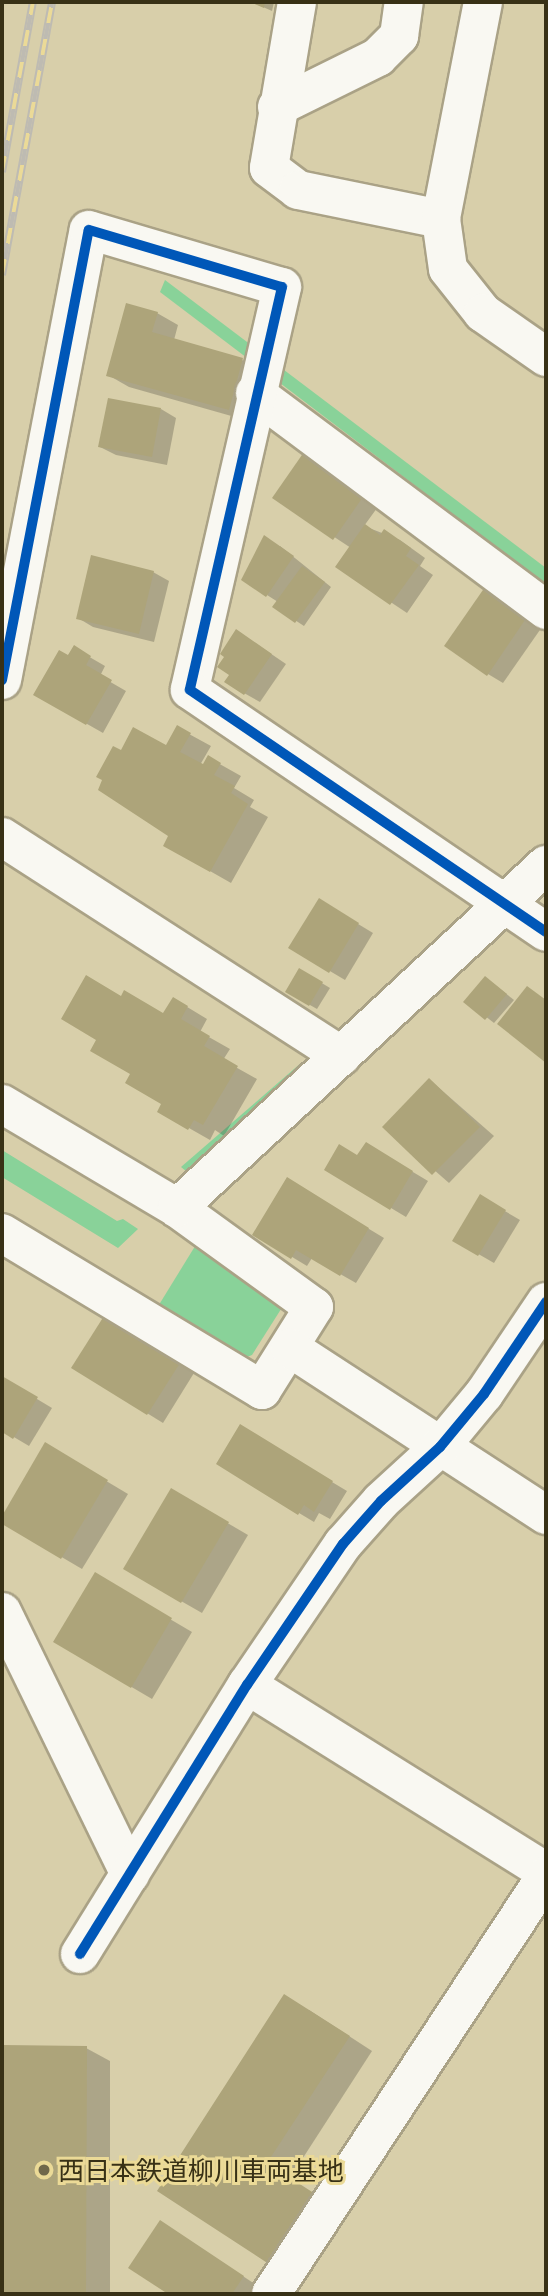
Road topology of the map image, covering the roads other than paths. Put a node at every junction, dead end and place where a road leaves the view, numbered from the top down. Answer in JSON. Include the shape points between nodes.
{"nodes":[{"id":1,"x":297,"y":2,"type":"edge"},
{"id":2,"x":404,"y":2,"type":"edge"},
{"id":3,"x":483,"y":2,"type":"edge"},
{"id":4,"x":277,"y":107,"type":"junction"},
{"id":5,"x":441,"y":219,"type":"junction"},
{"id":6,"x":546,"y":357,"type":"edge"},
{"id":7,"x":255,"y":393,"type":"junction"},
{"id":8,"x":546,"y":610,"type":"edge"},
{"id":9,"x":3,"y":669,"type":"edge"},
{"id":10,"x":2,"y":837,"type":"edge"},
{"id":11,"x":546,"y":865,"type":"edge"},
{"id":12,"x":504,"y":907,"type":"junction"},
{"id":13,"x":546,"y":932,"type":"edge"},
{"id":14,"x":342,"y":1056,"type":"junction"},
{"id":15,"x":2,"y":1104,"type":"edge"},
{"id":16,"x":177,"y":1208,"type":"junction"},
{"id":17,"x":2,"y":1233,"type":"edge"},
{"id":18,"x":546,"y":1303,"type":"edge"},
{"id":19,"x":290,"y":1348,"type":"junction"},
{"id":20,"x":440,"y":1447,"type":"junction"},
{"id":21,"x":546,"y":1515,"type":"edge"},
{"id":22,"x":2,"y":1612,"type":"edge"},
{"id":23,"x":247,"y":1685,"type":"junction"},
{"id":24,"x":130,"y":1874,"type":"junction"},
{"id":25,"x":546,"y":1874,"type":"edge"},
{"id":26,"x":80,"y":1954,"type":"dead end"},
{"id":27,"x":271,"y":2294,"type":"edge"}],
"edges":[{"from":1,"to":4,"type":"street"},
{"from":2,"to":4,"type":"street","via":[[399,36],[378,57]]},
{"from":3,"to":5,"type":"street"},
{"from":4,"to":5,"type":"street","via":[[269,168],[298,190]]},
{"from":5,"to":6,"type":"street","via":[[449,269],[484,313]]},
{"from":7,"to":8,"type":"street"},
{"from":7,"to":9,"type":"street","via":[[282,287],[89,230]]},
{"from":7,"to":12,"type":"street","via":[[190,690]]},
{"from":10,"to":14,"type":"street"},
{"from":11,"to":12,"type":"street"},
{"from":12,"to":13,"type":"street"},
{"from":12,"to":14,"type":"street"},
{"from":14,"to":16,"type":"street"},
{"from":15,"to":16,"type":"street"},
{"from":16,"to":19,"type":"street","via":[[314,1307]]},
{"from":17,"to":19,"type":"street","via":[[262,1390]]},
{"from":18,"to":20,"type":"street","via":[[484,1394]]},
{"from":19,"to":20,"type":"street"},
{"from":20,"to":21,"type":"street"},
{"from":20,"to":23,"type":"street","via":[[381,1501],[344,1544]]},
{"from":22,"to":24,"type":"street"},
{"from":23,"to":24,"type":"street"},
{"from":23,"to":25,"type":"street"},
{"from":24,"to":26,"type":"street"},
{"from":25,"to":27,"type":"street"}]}
